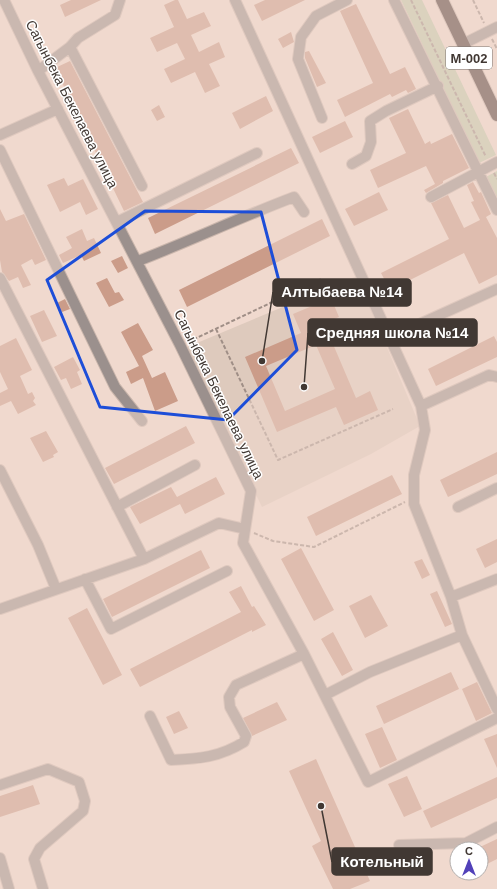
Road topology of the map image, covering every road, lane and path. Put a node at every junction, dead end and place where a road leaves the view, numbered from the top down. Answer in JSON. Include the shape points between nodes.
{"nodes":[{"id":1,"x":4,"y":0,"type":"edge"},
{"id":2,"x":120,"y":0,"type":"edge"},
{"id":3,"x":235,"y":0,"type":"edge"},
{"id":4,"x":347,"y":0,"type":"edge"},
{"id":5,"x":394,"y":0,"type":"edge"},
{"id":6,"x":411,"y":0,"type":"edge"},
{"id":7,"x":442,"y":0,"type":"edge"},
{"id":8,"x":497,"y":27,"type":"edge"},
{"id":9,"x":463,"y":44,"type":"junction"},
{"id":10,"x":70,"y":47,"type":"junction"},
{"id":11,"x":38,"y":71,"type":"junction"},
{"id":12,"x":438,"y":86,"type":"junction"},
{"id":13,"x":58,"y":109,"type":"junction"},
{"id":14,"x":497,"y":115,"type":"edge"},
{"id":15,"x":322,"y":118,"type":"dead end"},
{"id":16,"x":0,"y":135,"type":"edge"},
{"id":17,"x":0,"y":150,"type":"edge"},
{"id":18,"x":257,"y":153,"type":"dead end"},
{"id":19,"x":352,"y":164,"type":"dead end"},
{"id":20,"x":494,"y":164,"type":"edge"},
{"id":21,"x":480,"y":171,"type":"junction"},
{"id":22,"x":497,"y":179,"type":"edge"},
{"id":23,"x":142,"y":186,"type":"dead end"},
{"id":24,"x":431,"y":197,"type":"dead end"},
{"id":25,"x":497,"y":210,"type":"edge"},
{"id":26,"x":304,"y":212,"type":"dead end"},
{"id":27,"x":117,"y":222,"type":"junction"},
{"id":28,"x":138,"y":261,"type":"junction"},
{"id":29,"x":0,"y":278,"type":"edge"},
{"id":30,"x":321,"y":279,"type":"dead end"},
{"id":31,"x":497,"y":289,"type":"edge"},
{"id":32,"x":216,"y":329,"type":"junction"},
{"id":33,"x":404,"y":331,"type":"dead end"},
{"id":34,"x":180,"y":345,"type":"junction"},
{"id":35,"x":497,"y":377,"type":"edge"},
{"id":36,"x":421,"y":406,"type":"junction"},
{"id":37,"x":393,"y":409,"type":"dead end"},
{"id":38,"x":142,"y":421,"type":"dead end"},
{"id":39,"x":195,"y":465,"type":"dead end"},
{"id":40,"x":0,"y":470,"type":"edge"},
{"id":41,"x":497,"y":488,"type":"edge"},
{"id":42,"x":414,"y":498,"type":"junction"},
{"id":43,"x":117,"y":507,"type":"junction"},
{"id":44,"x":458,"y":507,"type":"dead end"},
{"id":45,"x":245,"y":529,"type":"junction"},
{"id":46,"x":144,"y":559,"type":"junction"},
{"id":47,"x":227,"y":571,"type":"dead end"},
{"id":48,"x":85,"y":579,"type":"junction"},
{"id":49,"x":497,"y":579,"type":"edge"},
{"id":50,"x":56,"y":589,"type":"junction"},
{"id":51,"x":451,"y":597,"type":"junction"},
{"id":52,"x":0,"y":609,"type":"edge"},
{"id":53,"x":462,"y":635,"type":"junction"},
{"id":54,"x":304,"y":654,"type":"junction"},
{"id":55,"x":325,"y":696,"type":"junction"},
{"id":56,"x":497,"y":709,"type":"edge"},
{"id":57,"x":150,"y":716,"type":"dead end"},
{"id":58,"x":497,"y":718,"type":"edge"},
{"id":59,"x":0,"y":785,"type":"edge"},
{"id":60,"x":497,"y":827,"type":"edge"},
{"id":61,"x":399,"y":846,"type":"dead end"},
{"id":62,"x":0,"y":858,"type":"edge"},
{"id":63,"x":9,"y":889,"type":"edge"},
{"id":64,"x":43,"y":889,"type":"edge"}],
"edges":[{"from":1,"to":11,"type":"street","name":"Сагынбека Бекелаева улица"},
{"from":2,"to":10,"type":"street","via":[[115,15],[78,38]]},
{"from":3,"to":36,"type":"street"},
{"from":4,"to":15,"type":"street","via":[[316,16],[301,37],[298,59]]},
{"from":5,"to":12,"type":"street"},
{"from":6,"to":20,"type":"path"},
{"from":7,"to":9,"type":"highway","number":"M-002"},
{"from":8,"to":9,"type":"street"},
{"from":9,"to":14,"type":"highway","number":"M-002"},
{"from":10,"to":11,"type":"street"},
{"from":10,"to":23,"type":"street"},
{"from":11,"to":13,"type":"street","name":"Сагынбека Бекелаева улица"},
{"from":12,"to":19,"type":"street","via":[[386,111],[370,122],[371,142],[366,156]]},
{"from":12,"to":21,"type":"street"},
{"from":13,"to":16,"type":"street"},
{"from":13,"to":27,"type":"street","name":"Сагынбека Бекелаева улица"},
{"from":17,"to":38,"type":"street","via":[[115,387]]},
{"from":18,"to":27,"type":"street"},
{"from":20,"to":21,"type":"street"},
{"from":20,"to":22,"type":"path"},
{"from":21,"to":24,"type":"street"},
{"from":21,"to":25,"type":"street"},
{"from":26,"to":28,"type":"street","via":[[294,197]]},
{"from":27,"to":28,"type":"street","name":"Сагынбека Бекелаева улица"},
{"from":28,"to":34,"type":"street","name":"Сагынбека Бекелаева улица"},
{"from":29,"to":43,"type":"street"},
{"from":30,"to":32,"type":"path"},
{"from":31,"to":33,"type":"street"},
{"from":32,"to":34,"type":"path"},
{"from":32,"to":37,"type":"path","via":[[278,460]]},
{"from":34,"to":45,"type":"street","name":"Сагынбека Бекелаева улица","via":[[251,491]]},
{"from":35,"to":36,"type":"street","via":[[489,375]]},
{"from":36,"to":42,"type":"street","via":[[424,430],[414,475]]},
{"from":39,"to":43,"type":"street"},
{"from":40,"to":50,"type":"street","via":[[38,545]]},
{"from":41,"to":44,"type":"street"},
{"from":42,"to":45,"type":"path","via":[[314,547],[273,541]]},
{"from":42,"to":51,"type":"street","via":[[414,504]]},
{"from":43,"to":46,"type":"street"},
{"from":45,"to":46,"type":"street","via":[[220,523]]},
{"from":45,"to":54,"type":"street","name":"Сагынбека Бекелаева улица","via":[[243,544]]},
{"from":46,"to":48,"type":"street"},
{"from":47,"to":48,"type":"street","via":[[111,629]]},
{"from":48,"to":50,"type":"street"},
{"from":49,"to":51,"type":"street"},
{"from":50,"to":52,"type":"street"},
{"from":51,"to":53,"type":"street"},
{"from":53,"to":55,"type":"street","via":[[370,672]]},
{"from":53,"to":56,"type":"street"},
{"from":54,"to":55,"type":"street","name":"Сагынбека Бекелаева улица"},
{"from":54,"to":57,"type":"street","via":[[236,685],[229,697],[230,707],[246,736],[244,742],[229,752],[200,759],[171,760]]},
{"from":55,"to":58,"type":"street","name":"Сагынбека Бекелаева улица","via":[[368,782]]},
{"from":59,"to":64,"type":"street","via":[[48,769],[79,782],[85,800],[83,811],[40,848],[34,859]]},
{"from":60,"to":61,"type":"street","via":[[466,842]]},
{"from":62,"to":63,"type":"street"}]}
